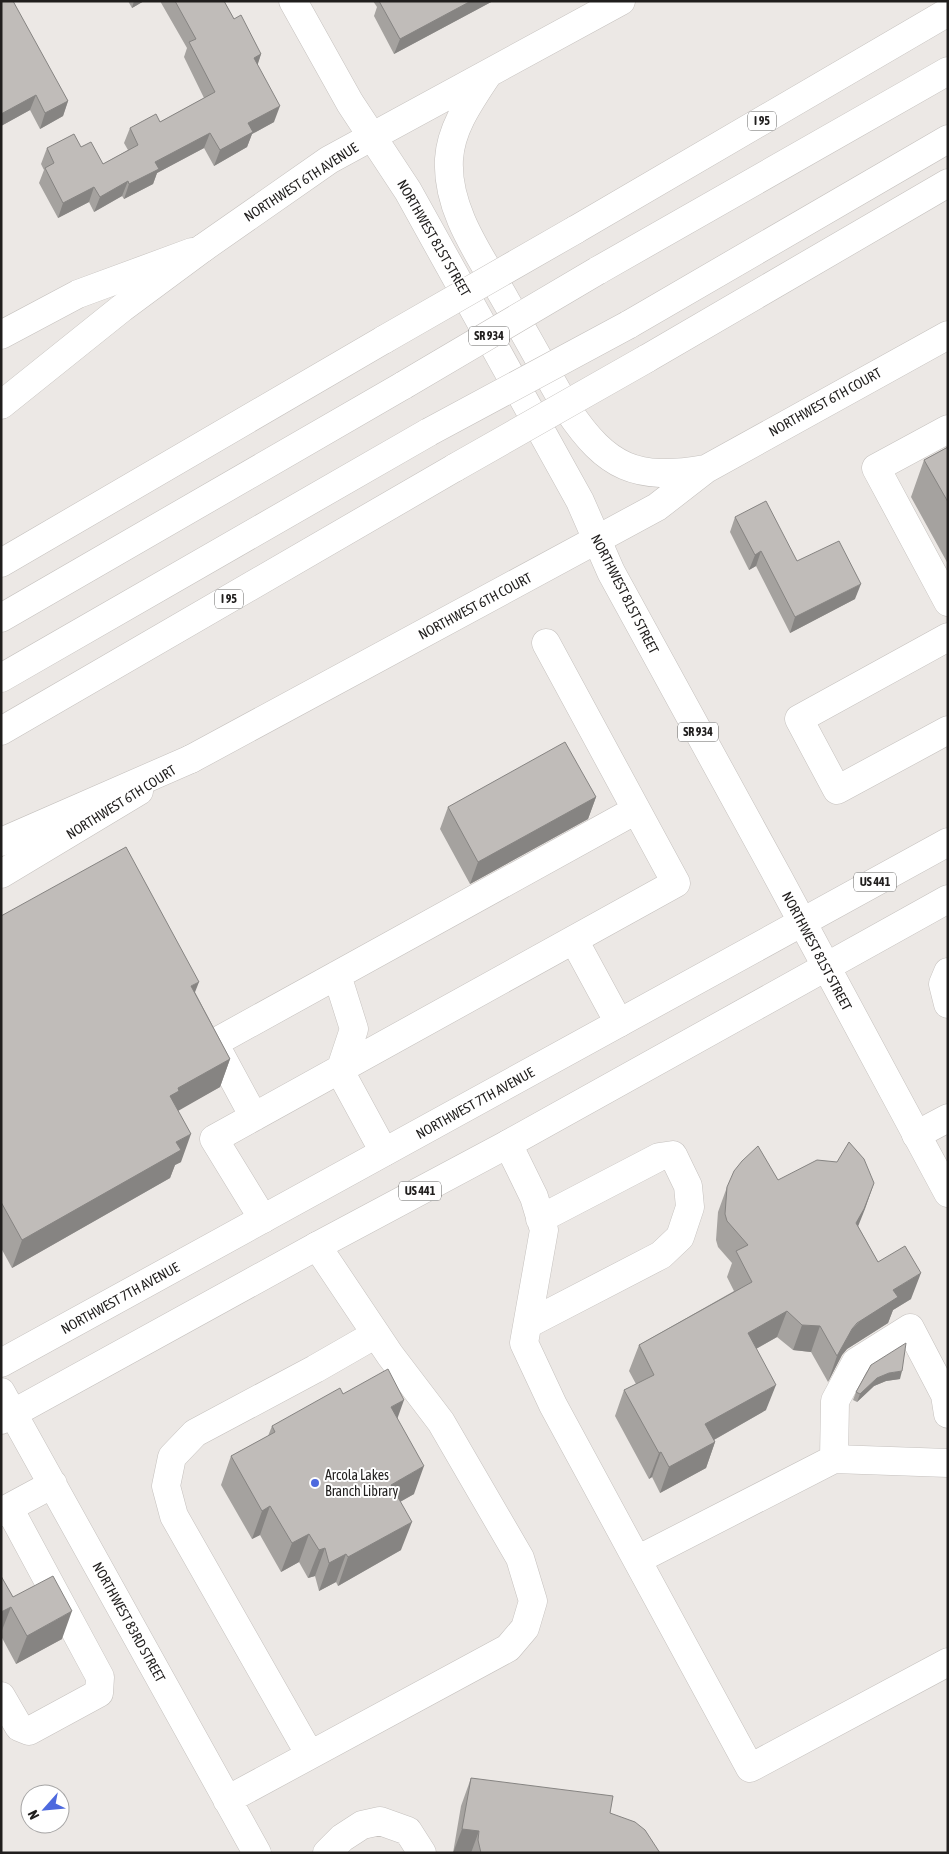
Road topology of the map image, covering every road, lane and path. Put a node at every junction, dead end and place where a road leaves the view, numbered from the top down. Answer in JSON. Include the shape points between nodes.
{"nodes":[{"id":1,"x":293,"y":1,"type":"edge"},
{"id":2,"x":621,"y":1,"type":"edge"},
{"id":3,"x":948,"y":12,"type":"edge"},
{"id":4,"x":948,"y":72,"type":"edge"},
{"id":5,"x":488,"y":74,"type":"junction"},
{"id":6,"x":373,"y":136,"type":"junction"},
{"id":7,"x":948,"y":139,"type":"edge"},
{"id":8,"x":948,"y":183,"type":"edge"},
{"id":9,"x":203,"y":248,"type":"junction"},
{"id":10,"x":1,"y":335,"type":"edge"},
{"id":11,"x":948,"y":335,"type":"edge"},
{"id":12,"x":1,"y":404,"type":"edge"},
{"id":13,"x":948,"y":428,"type":"edge"},
{"id":14,"x":706,"y":469,"type":"junction"},
{"id":15,"x":596,"y":541,"type":"junction"},
{"id":16,"x":1,"y":563,"type":"edge"},
{"id":17,"x":948,"y":602,"type":"edge"},
{"id":18,"x":1,"y":618,"type":"edge"},
{"id":19,"x":948,"y":637,"type":"edge"},
{"id":20,"x":546,"y":643,"type":"dead end"},
{"id":21,"x":1,"y":678,"type":"edge"},
{"id":22,"x":948,"y":730,"type":"edge"},
{"id":23,"x":1,"y":731,"type":"edge"},
{"id":24,"x":191,"y":759,"type":"junction"},
{"id":25,"x":636,"y":810,"type":"junction"},
{"id":26,"x":1,"y":842,"type":"edge"},
{"id":27,"x":948,"y":842,"type":"edge"},
{"id":28,"x":1,"y":874,"type":"edge"},
{"id":29,"x":948,"y":899,"type":"edge"},
{"id":30,"x":802,"y":922,"type":"junction"},
{"id":31,"x":574,"y":940,"type":"junction"},
{"id":32,"x":826,"y":967,"type":"junction"},
{"id":33,"x":948,"y":972,"type":"edge"},
{"id":34,"x":337,"y":975,"type":"junction"},
{"id":35,"x":948,"y":1004,"type":"edge"},
{"id":36,"x":619,"y":1023,"type":"junction"},
{"id":37,"x":340,"y":1070,"type":"junction"},
{"id":38,"x":254,"y":1117,"type":"junction"},
{"id":39,"x":948,"y":1118,"type":"edge"},
{"id":40,"x":916,"y":1135,"type":"junction"},
{"id":41,"x":508,"y":1144,"type":"junction"},
{"id":42,"x":384,"y":1152,"type":"junction"},
{"id":43,"x":948,"y":1193,"type":"edge"},
{"id":44,"x":263,"y":1219,"type":"junction"},
{"id":45,"x":540,"y":1219,"type":"junction"},
{"id":46,"x":317,"y":1246,"type":"junction"},
{"id":47,"x":528,"y":1324,"type":"junction"},
{"id":48,"x":376,"y":1334,"type":"junction"},
{"id":49,"x":1,"y":1363,"type":"edge"},
{"id":50,"x":5,"y":1408,"type":"edge"},
{"id":51,"x":948,"y":1414,"type":"edge"},
{"id":52,"x":834,"y":1459,"type":"junction"},
{"id":53,"x":948,"y":1463,"type":"edge"},
{"id":54,"x":53,"y":1484,"type":"junction"},
{"id":55,"x":5,"y":1510,"type":"edge"},
{"id":56,"x":637,"y":1560,"type":"junction"},
{"id":57,"x":948,"y":1662,"type":"edge"},
{"id":58,"x":1,"y":1696,"type":"edge"},
{"id":59,"x":310,"y":1755,"type":"junction"},
{"id":60,"x":227,"y":1800,"type":"junction"},
{"id":61,"x":257,"y":1853,"type":"edge"},
{"id":62,"x":327,"y":1853,"type":"edge"},
{"id":63,"x":422,"y":1853,"type":"edge"}],
"edges":[{"from":1,"to":6,"type":"main road","name":"NORTHWEST 81ST STREET","number":"SR 934","via":[[350,103]]},
{"from":2,"to":5,"type":"main road","name":"NORTHWEST 6TH AVENUE"},
{"from":3,"to":16,"type":"main road","number":"I 95","bridge":true},
{"from":4,"to":18,"type":"main road","bridge":true,"via":[[597,271]]},
{"from":5,"to":6,"type":"main road","name":"NORTHWEST 6TH AVENUE"},
{"from":5,"to":14,"type":"main road","via":[[466,107],[454,134],[449,158],[449,182],[455,205],[471,239],[568,410],[598,448],[615,463],[634,470],[681,473]]},
{"from":6,"to":9,"type":"main road","name":"NORTHWEST 6TH AVENUE","via":[[329,160]]},
{"from":6,"to":15,"type":"main road","name":"NORTHWEST 81ST STREET","number":"SR 934","via":[[408,190],[575,492]]},
{"from":7,"to":21,"type":"main road","bridge":true,"via":[[628,325],[429,432]]},
{"from":8,"to":23,"type":"main road","number":"I 95","bridge":true},
{"from":9,"to":10,"type":"main road","name":"NORTHWEST 6TH AVENUE","via":[[78,294]]},
{"from":9,"to":12,"type":"main road"},
{"from":11,"to":14,"type":"main road","name":"NORTHWEST 6TH COURT"},
{"from":13,"to":17,"type":"main road","via":[[876,468]]},
{"from":14,"to":15,"type":"main road","name":"NORTHWEST 6TH COURT","via":[[657,507]]},
{"from":15,"to":24,"type":"main road","name":"NORTHWEST 6TH COURT"},
{"from":15,"to":30,"type":"main road","name":"NORTHWEST 81ST STREET","number":"SR 934"},
{"from":19,"to":22,"type":"main road","via":[[799,719],[837,790]]},
{"from":20,"to":25,"type":"main road"},
{"from":24,"to":26,"type":"main road"},
{"from":24,"to":28,"type":"main road","name":"NORTHWEST 6TH COURT"},
{"from":25,"to":31,"type":"main road","via":[[676,883]]},
{"from":25,"to":34,"type":"main road"},
{"from":27,"to":30,"type":"main road","name":"NORTHWEST 7TH AVENUE","number":"US 441"},
{"from":29,"to":32,"type":"main road","number":"US 441"},
{"from":30,"to":32,"type":"main road","name":"NORTHWEST 81ST STREET","number":"SR 934"},
{"from":30,"to":36,"type":"main road","name":"NORTHWEST 7TH AVENUE","number":"US 441"},
{"from":31,"to":36,"type":"main road"},
{"from":31,"to":37,"type":"main road"},
{"from":32,"to":40,"type":"main road","name":"NORTHWEST 81ST STREET","number":"SR 934"},
{"from":32,"to":41,"type":"main road","number":"US 441"},
{"from":33,"to":35,"type":"main road","via":[[943,984]]},
{"from":34,"to":37,"type":"main road","via":[[354,1029]]},
{"from":34,"to":38,"type":"main road","via":[[214,1043]]},
{"from":36,"to":42,"type":"main road","name":"NORTHWEST 7TH AVENUE","number":"US 441"},
{"from":37,"to":38,"type":"main road"},
{"from":37,"to":42,"type":"main road"},
{"from":38,"to":44,"type":"main road","via":[[214,1139]]},
{"from":39,"to":40,"type":"main road"},
{"from":40,"to":43,"type":"main road","name":"NORTHWEST 81ST STREET","number":"SR 934"},
{"from":41,"to":45,"type":"main road","via":[[534,1197]]},
{"from":41,"to":46,"type":"main road","number":"US 441"},
{"from":42,"to":44,"type":"main road","name":"NORTHWEST 7TH AVENUE","number":"US 441"},
{"from":44,"to":49,"type":"main road","name":"NORTHWEST 7TH AVENUE","number":"US 441"},
{"from":45,"to":47,"type":"main road","via":[[544,1230]]},
{"from":45,"to":47,"type":"main road","via":[[659,1156],[674,1155],[688,1186],[690,1207],[680,1237],[661,1255]]},
{"from":46,"to":48,"type":"main road"},
{"from":46,"to":50,"type":"main road","number":"US 441"},
{"from":47,"to":56,"type":"main road","via":[[524,1343],[552,1405]]},
{"from":48,"to":59,"type":"main road","via":[[195,1433],[172,1457],[166,1486],[174,1516]]},
{"from":48,"to":59,"type":"main road","via":[[441,1422],[520,1558],[533,1601],[525,1628],[508,1648]]},
{"from":50,"to":54,"type":"main road","name":"NORTHWEST 83RD STREET"},
{"from":51,"to":52,"type":"main road","via":[[945,1396],[910,1328],[856,1362],[835,1401]]},
{"from":52,"to":53,"type":"main road"},
{"from":52,"to":56,"type":"main road"},
{"from":54,"to":55,"type":"main road"},
{"from":54,"to":60,"type":"main road","name":"NORTHWEST 83RD STREET"},
{"from":55,"to":58,"type":"main road","via":[[100,1677],[99,1693],[29,1731],[19,1726]]},
{"from":56,"to":57,"type":"main road","via":[[750,1768]]},
{"from":59,"to":60,"type":"main road"},
{"from":60,"to":61,"type":"main road","name":"NORTHWEST 83RD STREET"},
{"from":62,"to":63,"type":"main road","via":[[362,1825],[380,1821],[408,1831]]}]}
